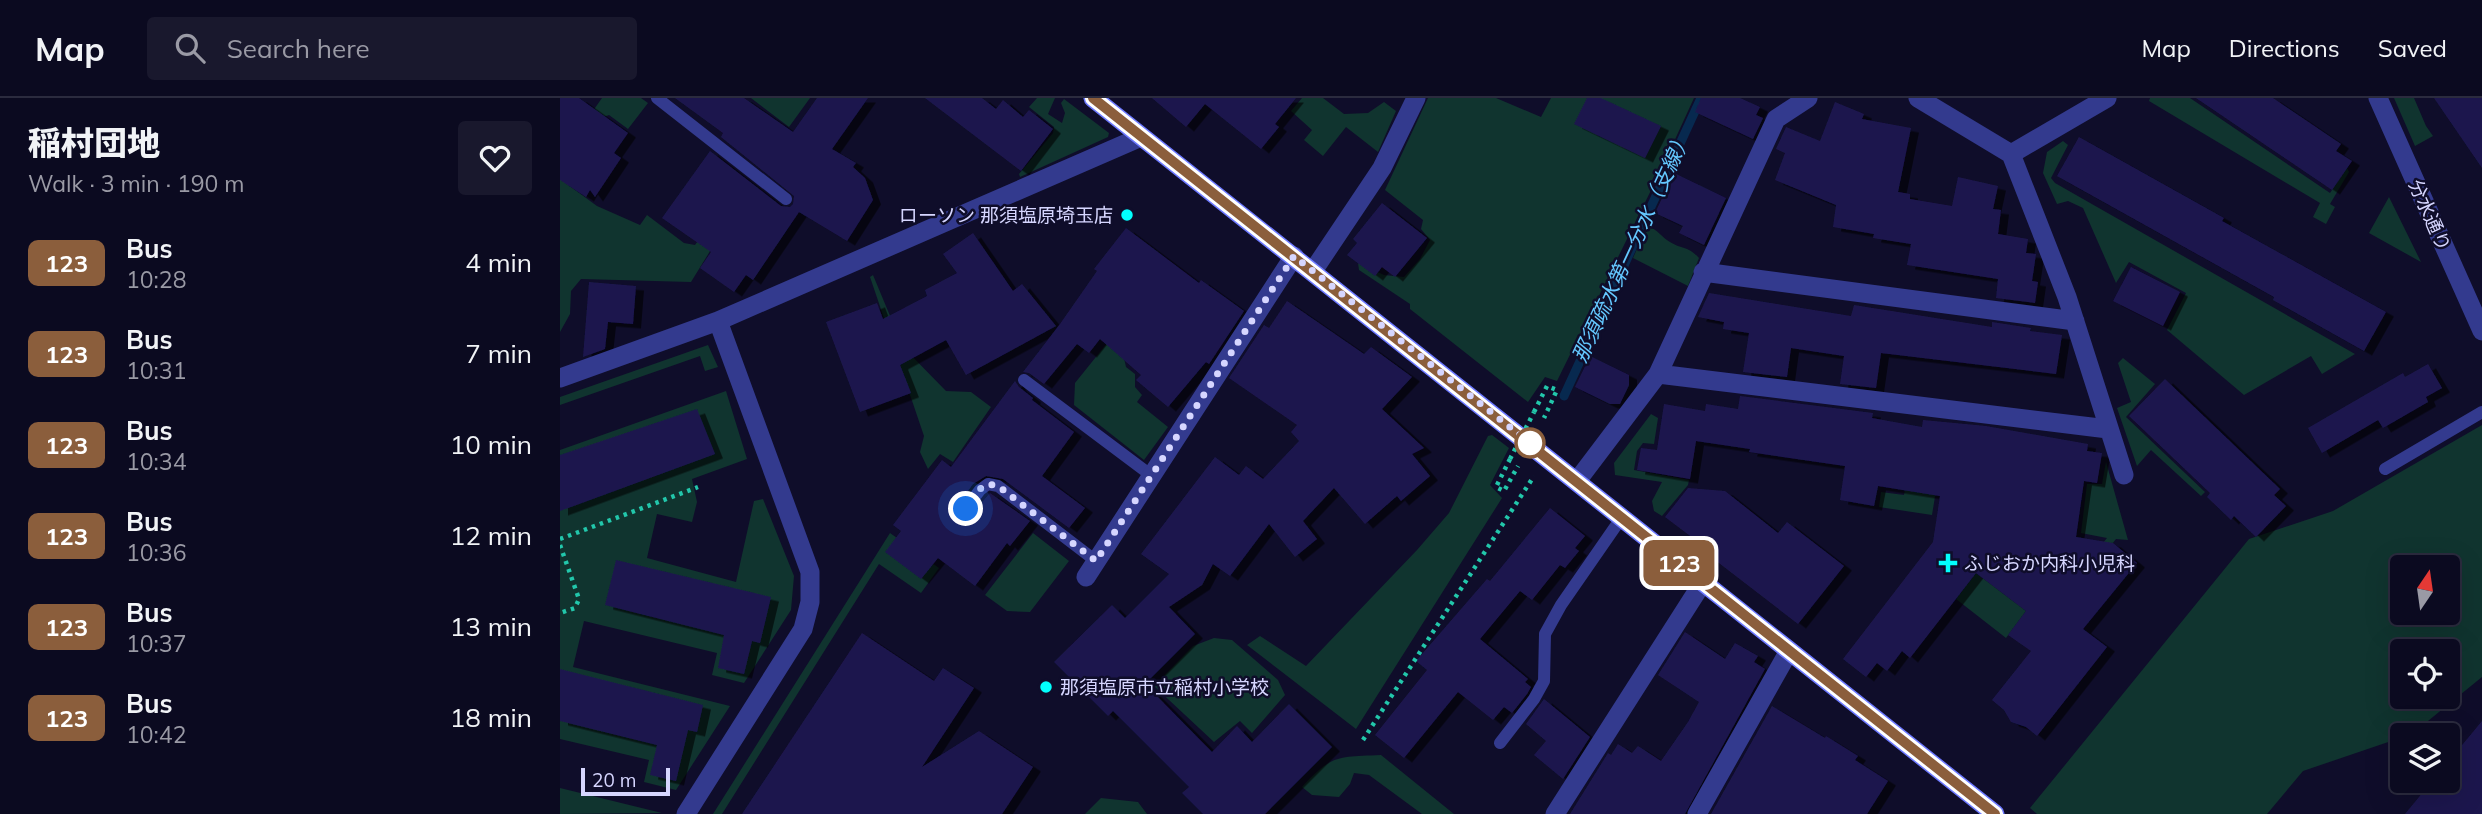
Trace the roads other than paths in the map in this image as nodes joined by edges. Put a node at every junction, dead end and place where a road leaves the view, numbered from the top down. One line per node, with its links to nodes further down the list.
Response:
1 (657, 98): 10 (lane)
2 (1093, 98): 8 (main road)
3 (1416, 98): 12 (street)
4 (1808, 98): 13 (street)
5 (1918, 98): 9 (street)
6 (2107, 98): 9 (street)
7 (2378, 98): 16 (street, 分水通り)
8 (1142, 137): 11 (main road); 14 (street)
9 (2011, 154): 15 (street)
10 (786, 199)
11 (1294, 256): 12 (main road); 23 (street)
12 (1313, 271): 25 (main road)
13 (1703, 272): 15 (street); 17 (street)
14 (718, 321): 18 (street); 32 (street)
15 (2075, 321): 21 (street)
16 (2482, 331)
17 (1658, 374): 21 (street); 25 (street)
18 (560, 378)
19 (1024, 380): 23 (lane)
20 (2482, 412): 22 (lane)
21 (2108, 429): 24 (street)
22 (2385, 469)
23 (1152, 475): 28 (street)
24 (2124, 475)
25 (1577, 481): 27 (main road)
26 (966, 509): 28 (lane)
27 (1622, 517): 29 (main road); 31 (lane)
28 (1091, 569)
29 (1703, 582): 30 (main road); 33 (street)
30 (1789, 651): 34 (street); 35 (main road)
31 (1500, 743)
32 (686, 814)
33 (1555, 814)
34 (1696, 814)
35 (1995, 814)

